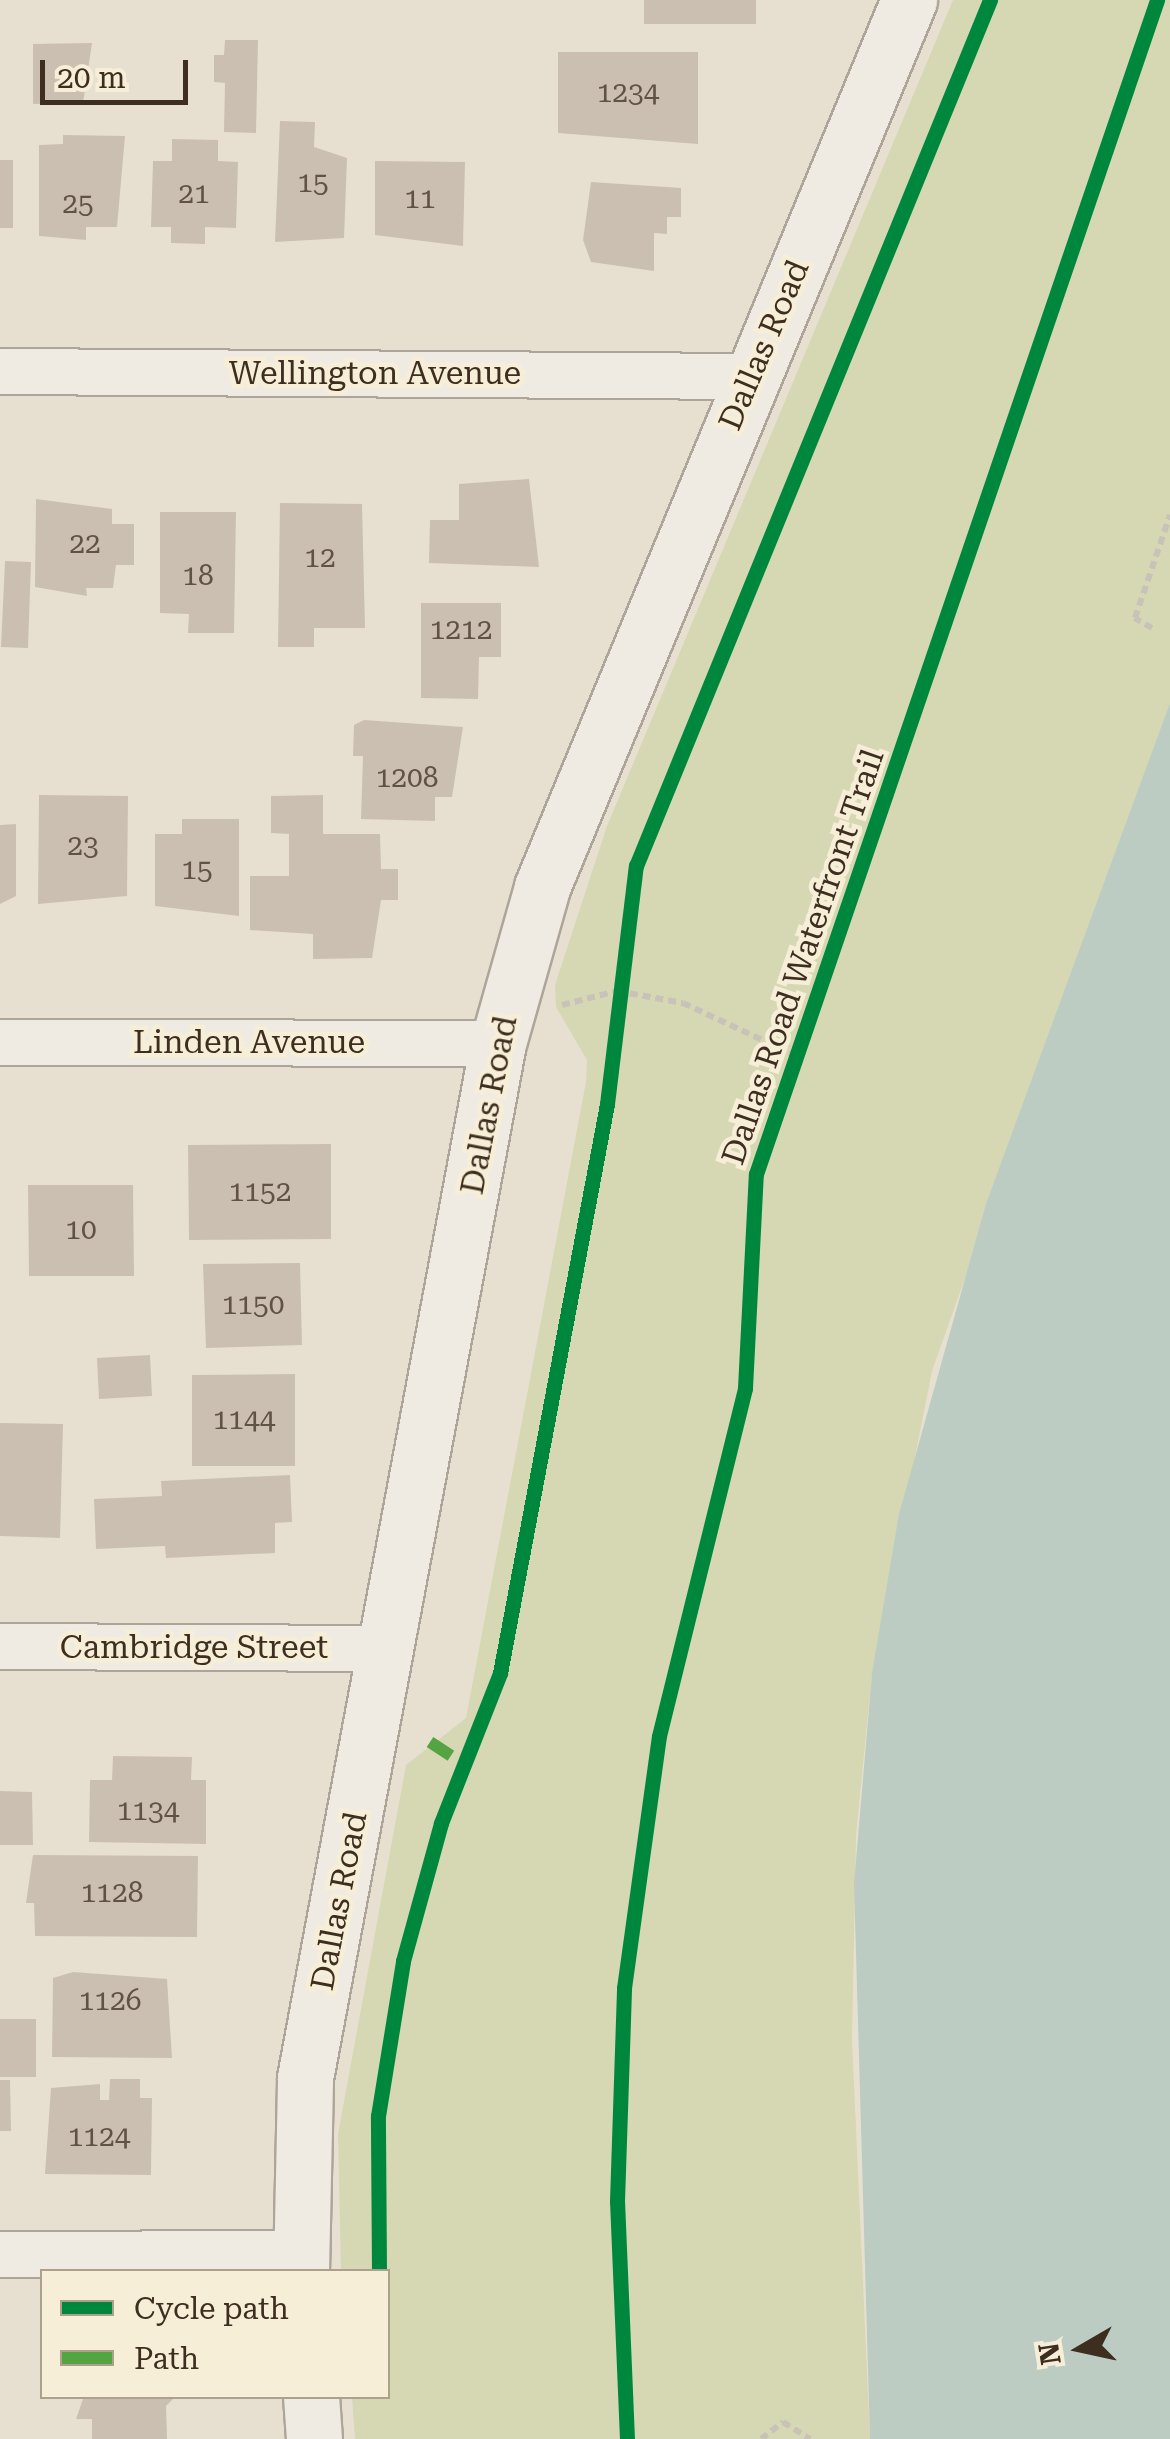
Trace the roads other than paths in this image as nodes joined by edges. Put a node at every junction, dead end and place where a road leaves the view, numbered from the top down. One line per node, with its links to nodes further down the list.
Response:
1 (909, 0): 3 (main road, Dallas Road)
2 (0, 371): 3 (street, Wellington Avenue)
3 (750, 376): 5 (main road, Dallas Road)
4 (0, 1042): 5 (street, Linden Avenue)
5 (498, 1043): 7 (main road, Dallas Road)
6 (0, 1646): 7 (street, Cambridge Street)
7 (388, 1648): 9 (main road, Dallas Road)
8 (0, 2254): 9 (street)
9 (300, 2262)
10 (310, 2399): 11 (main road)
11 (314, 2439)

